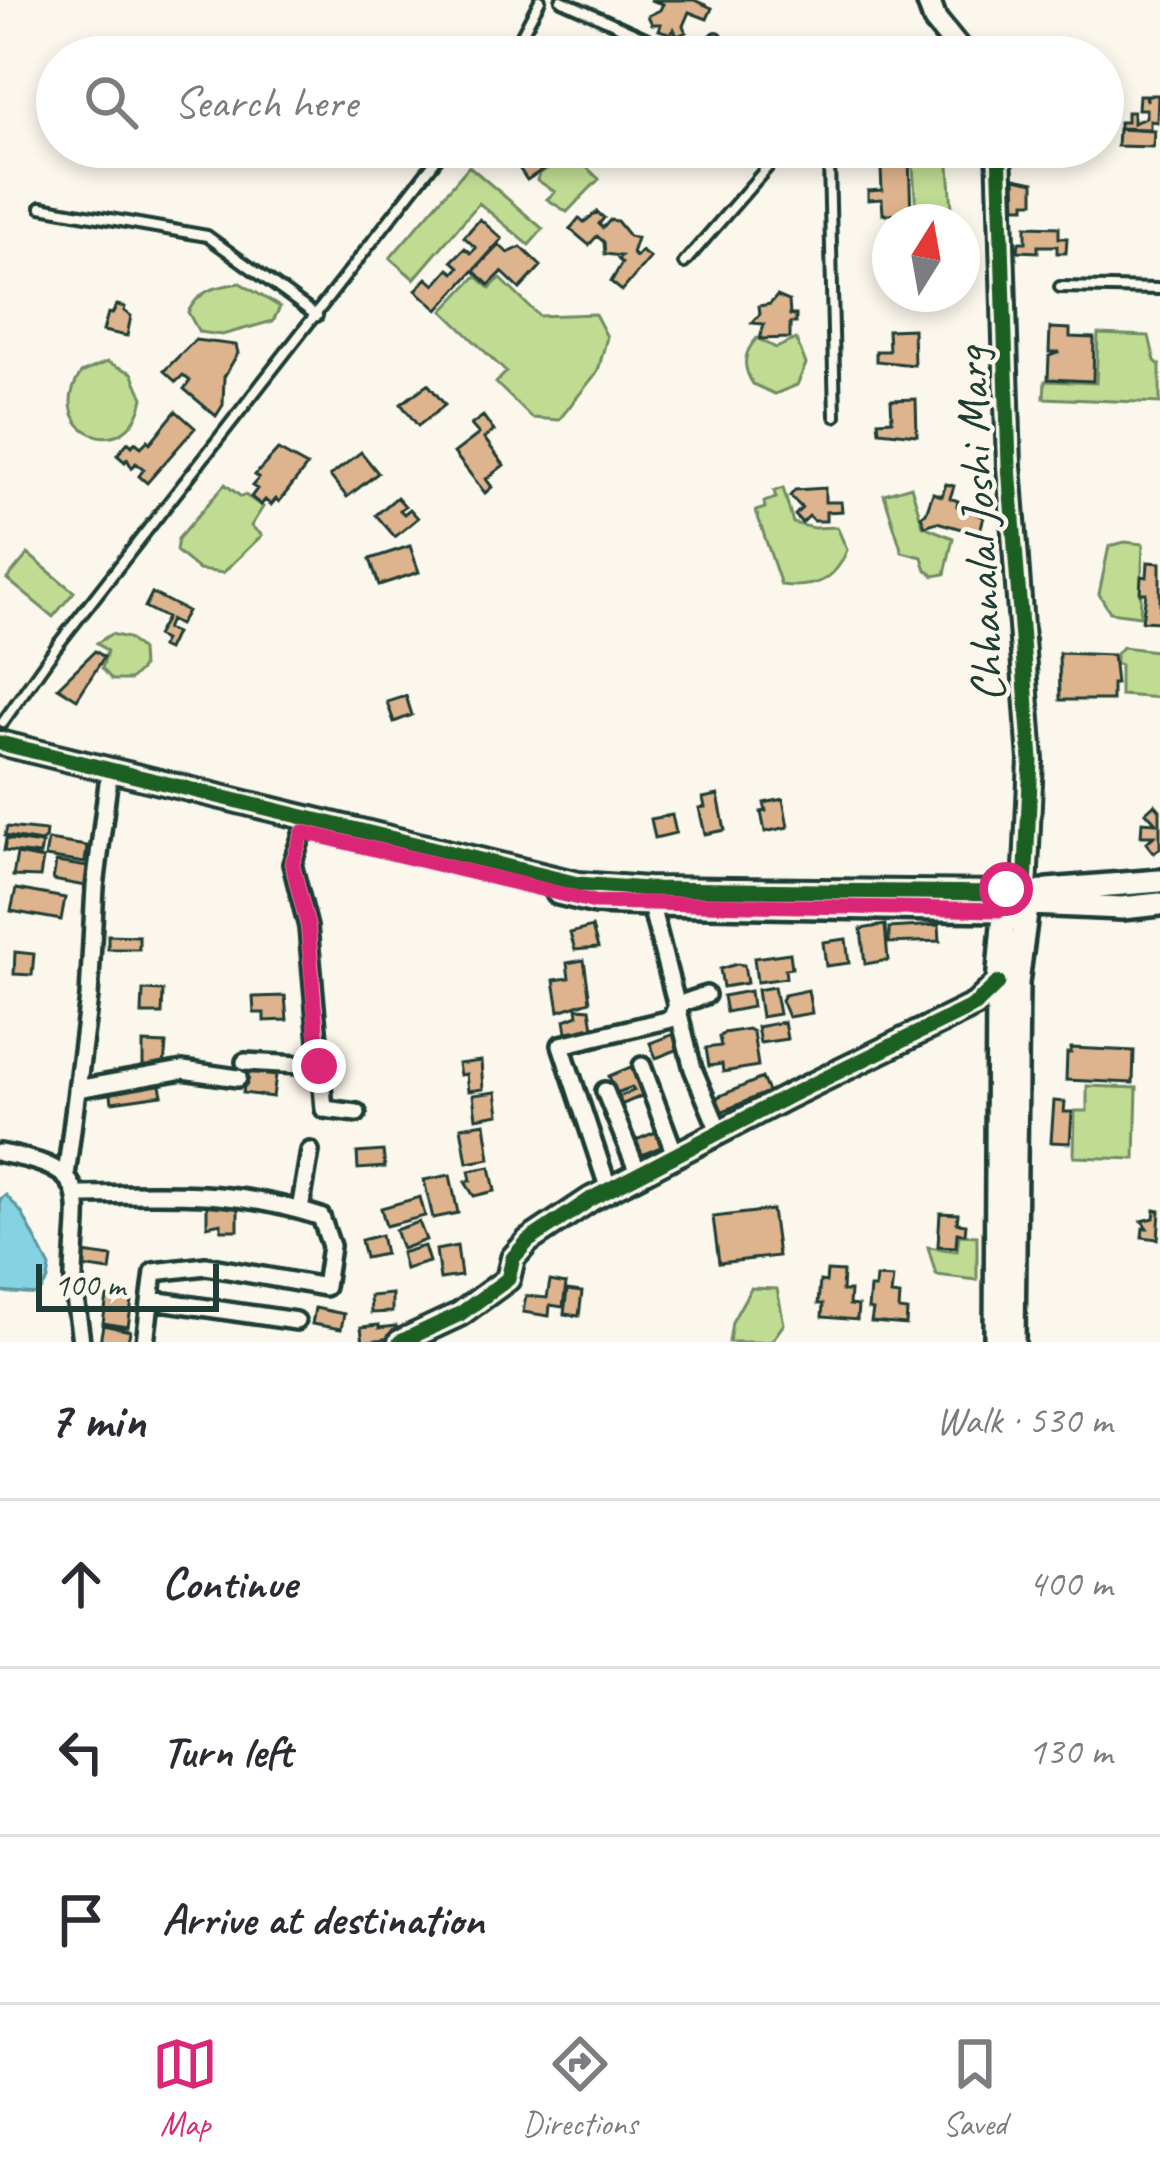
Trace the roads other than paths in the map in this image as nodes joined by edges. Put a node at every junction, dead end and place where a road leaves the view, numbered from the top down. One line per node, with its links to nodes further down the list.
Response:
1 (540, 0): 5 (lane)
2 (561, 0): 6 (lane)
3 (911, 0): 4 (street)
4 (931, 10): 7 (street)
5 (521, 36)
6 (641, 36)
7 (949, 36)
8 (430, 168): 16 (lane)
9 (767, 168): 13 (lane)
10 (829, 168): 17 (lane)
11 (1000, 168): 24 (street, Chhanalal Joshi Marg)
12 (41, 207): 16 (lane)
13 (684, 263)
14 (1060, 287): 15 (lane)
15 (1160, 289)
16 (317, 316): 18 (lane)
17 (835, 416)
18 (2, 733): 23 (street)
19 (0, 757): 20 (street)
20 (108, 783): 21 (street); 31 (street)
21 (303, 832): 23 (street); 29 (street)
22 (1160, 881): 24 (street)
23 (649, 896): 24 (street); 28 (street)
24 (1015, 901): 25 (street); 26 (street); 49 (street)
25 (1160, 904)
26 (998, 982): 34 (street); 48 (street)
27 (706, 995): 28 (street)
28 (676, 1005): 34 (street); 40 (street)
29 (319, 1066): 31 (street); 33 (street)
30 (642, 1066): 37 (street)
31 (77, 1089): 39 (street)
32 (605, 1090): 38 (street)
33 (357, 1113)
34 (720, 1133): 37 (street)
35 (310, 1151): 42 (street)
36 (0, 1153): 39 (street)
37 (676, 1157): 38 (street)
38 (639, 1175): 40 (street)
39 (66, 1176): 41 (street)
40 (609, 1190): 47 (street)
41 (78, 1196): 42 (street); 45 (street)
42 (300, 1210): 43 (street)
43 (153, 1300): 44 (street); 46 (street)
44 (296, 1321)
45 (81, 1342)
46 (145, 1342)
47 (400, 1342)
48 (996, 1342)
49 (1013, 1342)

